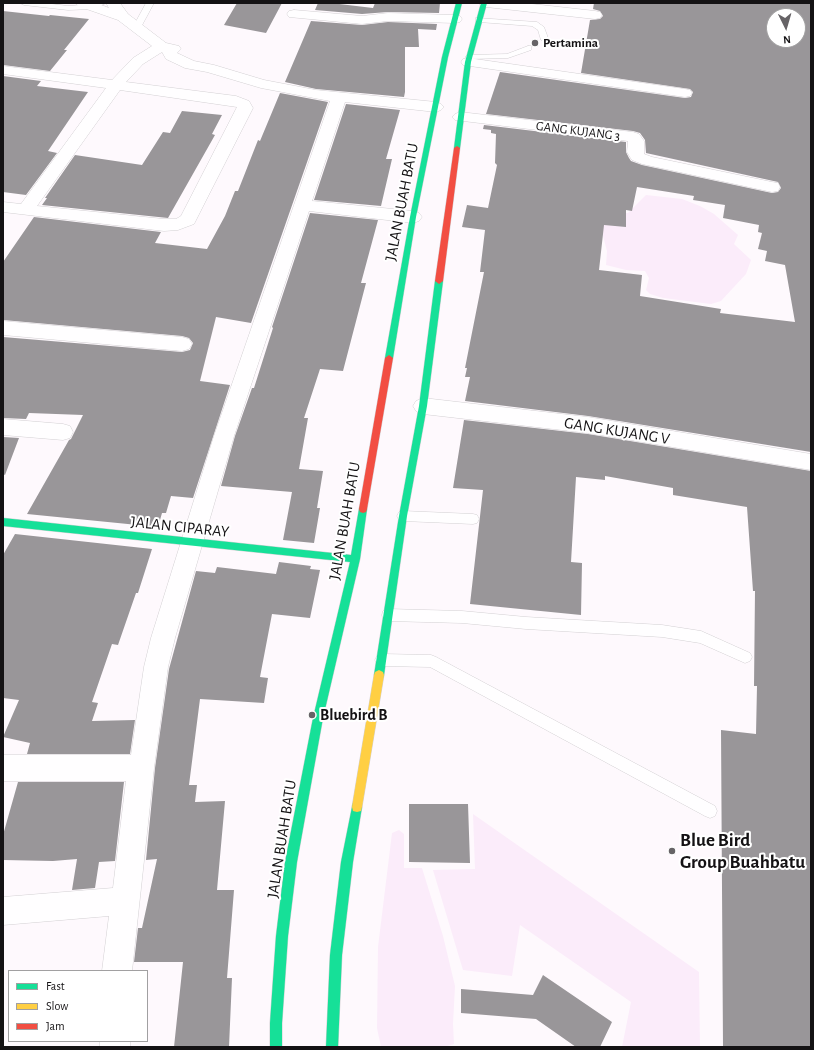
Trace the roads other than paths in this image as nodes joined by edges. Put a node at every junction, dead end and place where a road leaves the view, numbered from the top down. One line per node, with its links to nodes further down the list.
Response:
1 (24, 3): 6 (lane)
2 (113, 3): 9 (street)
3 (150, 3): 11 (lane)
4 (459, 3): 10 (main road, JALAN BUAH BATU)
5 (485, 3): 8 (street); 10 (main road, JALAN BUAH BATU)
6 (93, 4): 9 (street)
7 (294, 14): 10 (street)
8 (595, 15)
9 (123, 17): 11 (street)
10 (467, 20): 12 (lane); 15 (main road, JALAN BUAH BATU); 20 (main road, JALAN BUAH BATU)
11 (136, 27): 14 (street)
12 (544, 38)
13 (528, 48): 15 (lane)
14 (170, 50): 17 (street); 19 (street)
15 (468, 60): 18 (street); 21 (main road, JALAN BUAH BATU)
16 (3, 70): 17 (street)
17 (115, 85): 25 (street); 25 (street)
18 (685, 93)
19 (339, 98): 20 (street); 23 (street)
20 (436, 107): 26 (main road, JALAN BUAH BATU)
21 (460, 117): 22 (street, GANG KUJANG 3); 29 (main road, JALAN BUAH BATU)
22 (772, 187)
23 (302, 206): 26 (street); 36 (street)
24 (3, 207): 25 (street)
25 (25, 210)
26 (413, 217): 37 (main road, JALAN BUAH BATU)
27 (3, 328): 28 (street)
28 (182, 344)
29 (423, 406): 32 (street, GANG KUJANG V); 33 (main road, JALAN BUAH BATU)
30 (3, 427): 31 (street)
31 (63, 432)
32 (811, 462)
33 (403, 516): 34 (lane); 38 (main road, JALAN BUAH BATU)
34 (473, 519)
35 (3, 522): 36 (main road, JALAN CIPARAY)
36 (191, 543): 37 (main road, JALAN CIPARAY); 42 (street)
37 (354, 560): 47 (main road, JALAN BUAH BATU)
38 (388, 615): 39 (lane); 40 (main road, JALAN BUAH BATU)
39 (745, 657)
40 (382, 660): 43 (lane); 48 (main road, JALAN BUAH BATU)
41 (3, 768): 42 (street)
42 (140, 768): 44 (street)
43 (710, 811)
44 (125, 901): 45 (street); 46 (street)
45 (3, 911)
46 (117, 970)
47 (276, 1047)
48 (332, 1047)

